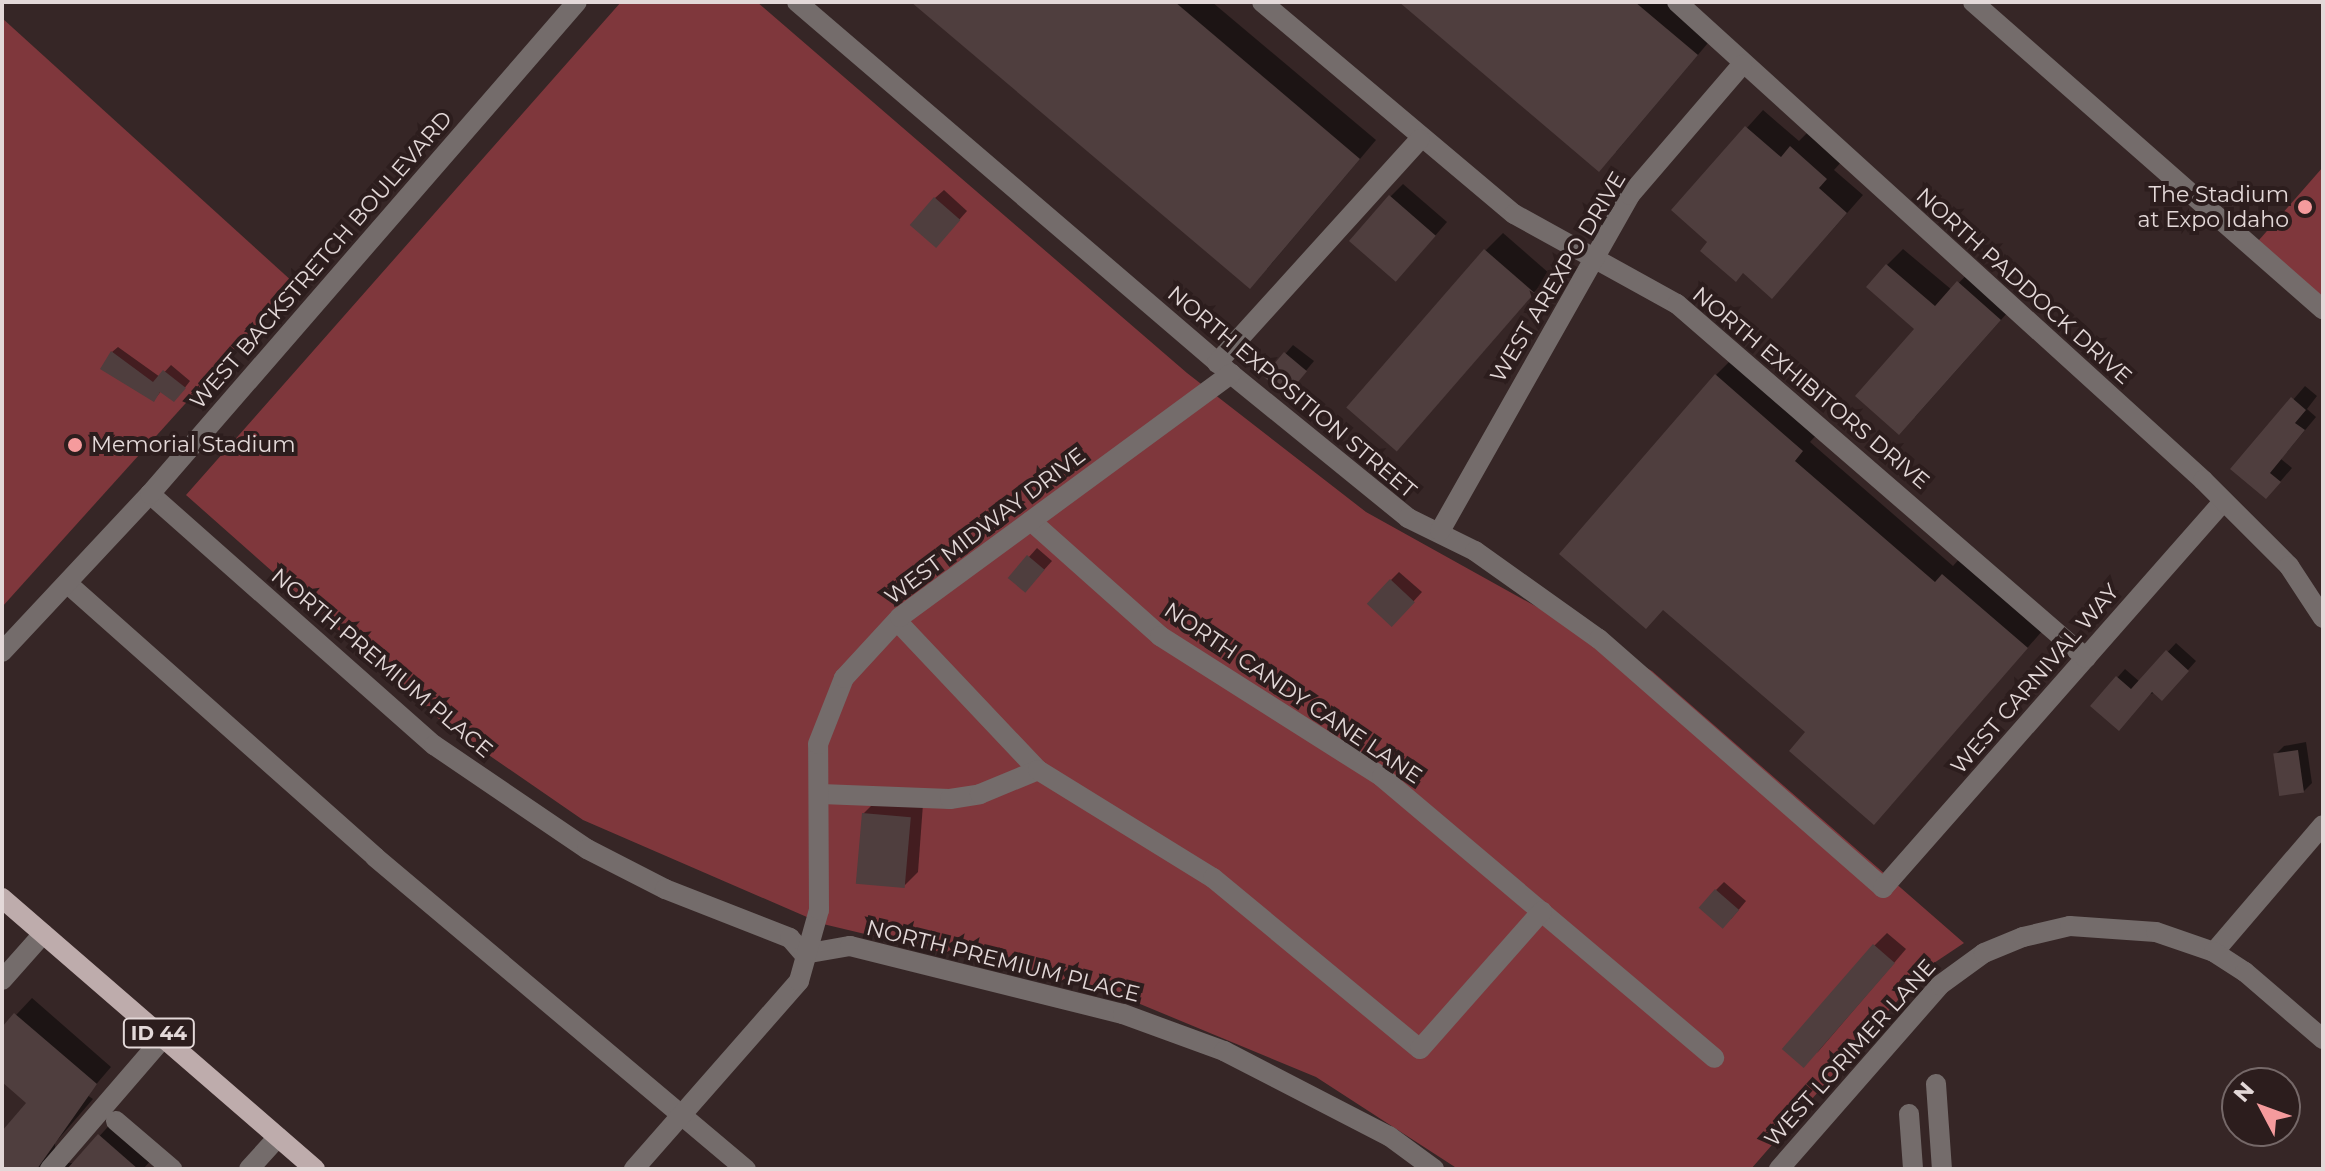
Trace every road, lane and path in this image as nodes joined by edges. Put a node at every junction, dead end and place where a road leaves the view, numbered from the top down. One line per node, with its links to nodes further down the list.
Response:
1 (577, 2): 11 (street, WEST BACKSTRETCH BOULEVARD)
2 (797, 2): 10 (street, NORTH EXPOSITION STREET)
3 (1262, 2): 7 (street, NORTH EXHIBITORS DRIVE)
4 (1677, 2): 6 (street, NORTH PADDOCK DRIVE)
5 (1973, 2): 9 (street)
6 (1742, 65): 8 (street, WEST AREXPO DRIVE); 12 (street, NORTH PADDOCK DRIVE)
7 (1420, 139): 8 (street, NORTH EXHIBITORS DRIVE); 10 (street, WEST MIDWAY DRIVE)
8 (1591, 260): 14 (street, WEST AREXPO DRIVE); 19 (street, NORTH EXHIBITORS DRIVE)
9 (2323, 309)
10 (1224, 368): 13 (street, WEST MIDWAY DRIVE); 14 (street, NORTH EXPOSITION STREET)
11 (150, 494): 15 (street, WEST BACKSTRETCH BOULEVARD); 28 (street, NORTH PREMIUM PLACE)
12 (2222, 503): 16 (street, NORTH PADDOCK DRIVE); 19 (street, WEST CARNIVAL WAY)
13 (1031, 521): 17 (street, WEST MIDWAY DRIVE); 25 (street, NORTH CANDY CANE LANE)
14 (1440, 531): 23 (street, NORTH EXPOSITION STREET)
15 (68, 584): 18 (street, WEST BACKSTRETCH BOULEVARD); 34 (street)
16 (2323, 618)
17 (897, 621): 20 (street); 21 (street, WEST MIDWAY DRIVE)
18 (2, 652)
19 (2086, 658): 23 (street, WEST CARNIVAL WAY)
20 (1038, 770): 21 (street); 25 (street)
21 (821, 794): 28 (street, WEST MIDWAY DRIVE)
22 (2323, 825): 27 (street)
23 (1883, 888)
24 (2, 898): 26 (main road, ID 44)
25 (1542, 911): 32 (street, NORTH CANDY CANE LANE)
26 (43, 934): 29 (street); 30 (main road, ID 44)
27 (2214, 952): 31 (street); 45 (street, WEST LORIMER LANE)
28 (804, 954): 34 (street, WEST MIDWAY DRIVE); 44 (street, NORTH PREMIUM PLACE)
29 (2, 980)
30 (163, 1038): 37 (main road, ID 44); 38 (street)
31 (2323, 1039)
32 (1714, 1058)
33 (1936, 1084): 47 (street)
34 (683, 1114): 42 (street, WEST MIDWAY DRIVE); 43 (street)
35 (1909, 1114): 46 (street)
36 (116, 1121): 39 (street)
37 (278, 1137): 40 (street); 41 (main road, ID 44)
38 (50, 1169)
39 (172, 1169)
40 (249, 1169)
41 (315, 1169)
42 (634, 1169)
43 (746, 1169)
44 (1434, 1169)
45 (1779, 1169)
46 (1913, 1169)
47 (1942, 1169)

